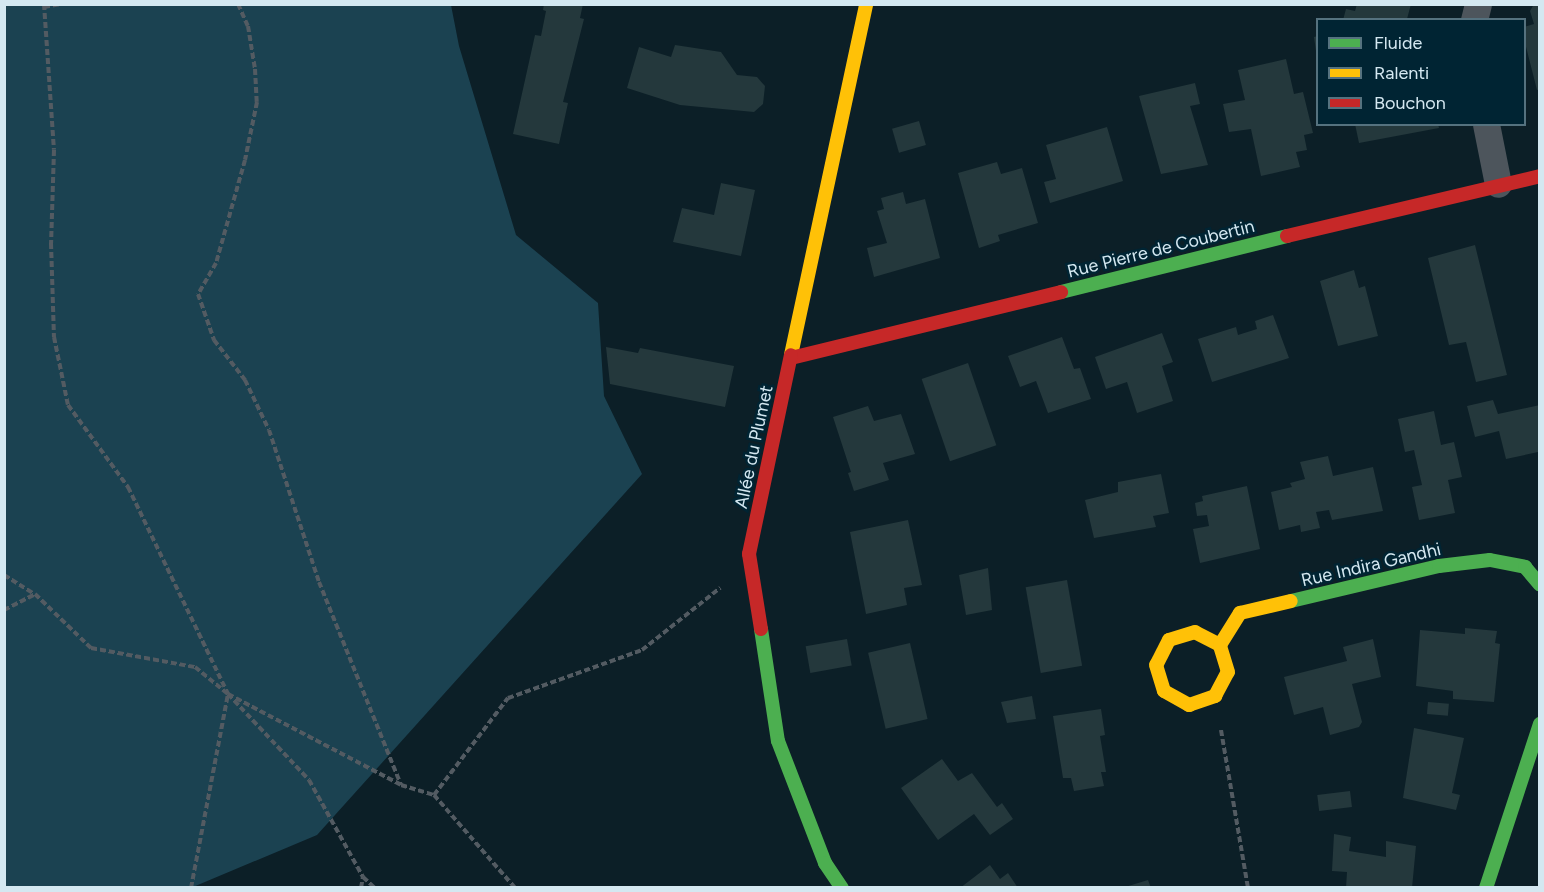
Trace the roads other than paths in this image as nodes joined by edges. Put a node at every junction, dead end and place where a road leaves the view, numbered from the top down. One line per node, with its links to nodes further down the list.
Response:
1 (866, 4): 5 (street, Allée du Plumet)
2 (1486, 126): 4 (street)
3 (1539, 176): 4 (street, Rue Pierre de Coubertin)
4 (1498, 184): 5 (street, Rue Pierre de Coubertin)
5 (791, 358): 9 (street, Allée du Plumet)
6 (1539, 585): 7 (street, Rue Indira Gandhi)
7 (1220, 645): 7 (street)
8 (1539, 724): 10 (street)
9 (842, 888)
10 (1486, 888)

